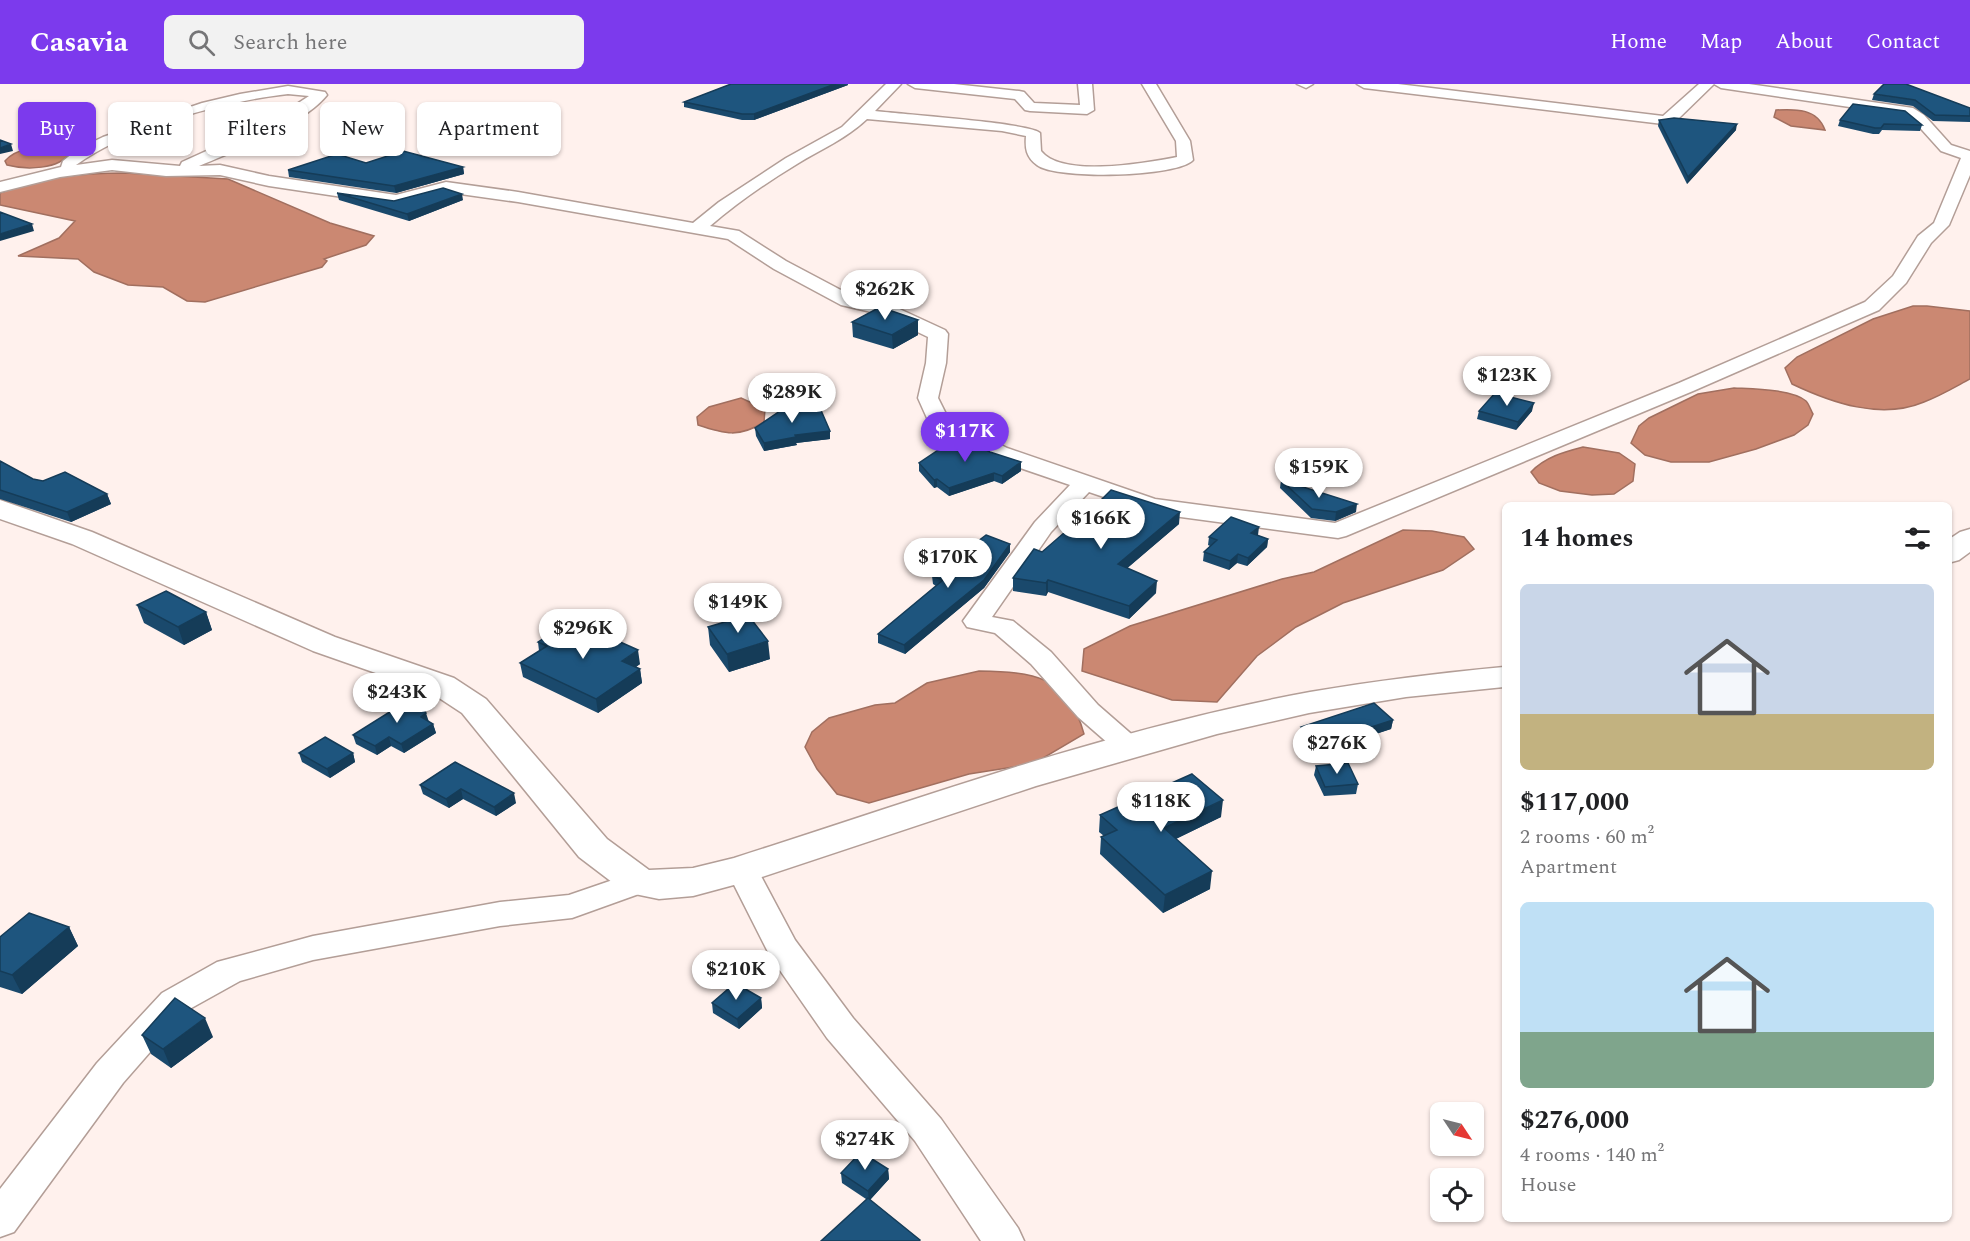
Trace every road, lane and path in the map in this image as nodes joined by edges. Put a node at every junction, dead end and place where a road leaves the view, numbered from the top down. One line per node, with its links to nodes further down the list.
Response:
1 (894, 84): 8 (street)
2 (915, 84): 3 (street)
3 (1085, 84)
4 (1149, 84): 8 (street)
5 (1364, 84): 6 (street)
6 (1707, 84)
7 (1721, 84): 9 (street)
8 (864, 114): 13 (street)
9 (1969, 156): 14 (street)
10 (70, 171): 11 (street); 11 (street); 12 (street)
11 (174, 171): 13 (street)
12 (0, 187)
13 (697, 228): 14 (street)
14 (1085, 483): 19 (street)
15 (0, 509): 21 (street)
16 (1970, 538): 17 (street)
17 (1952, 551)
18 (1502, 677): 19 (street)
19 (1127, 746): 20 (street)
20 (741, 869): 21 (street); 23 (street)
21 (639, 882): 22 (street)
22 (0, 1221)
23 (1004, 1241)

